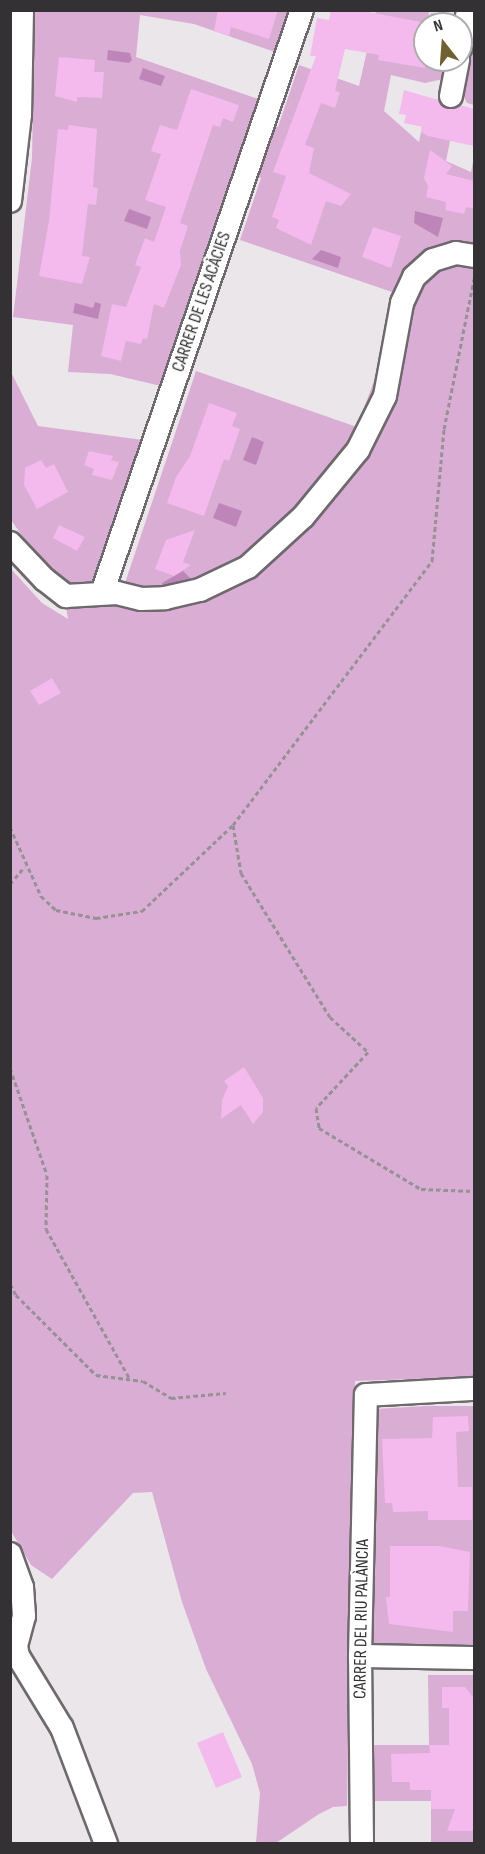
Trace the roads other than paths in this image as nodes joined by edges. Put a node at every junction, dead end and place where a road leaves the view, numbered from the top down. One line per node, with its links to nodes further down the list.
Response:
1 (22, 10): 5 (street)
2 (302, 10): 8 (street, CARRER DE LES ACÀCIES)
3 (456, 72): 4 (street)
4 (451, 96)
5 (10, 201)
6 (474, 256): 8 (street)
7 (10, 543): 8 (street)
8 (102, 593)
9 (474, 1389): 11 (street, CARRER DEL RIU PALÀNCIA)
10 (10, 1554): 13 (street)
11 (360, 1656): 12 (street); 14 (street, CARRER DEL RIU PALÀNCIA)
12 (474, 1658)
13 (106, 1844)
14 (362, 1844)

